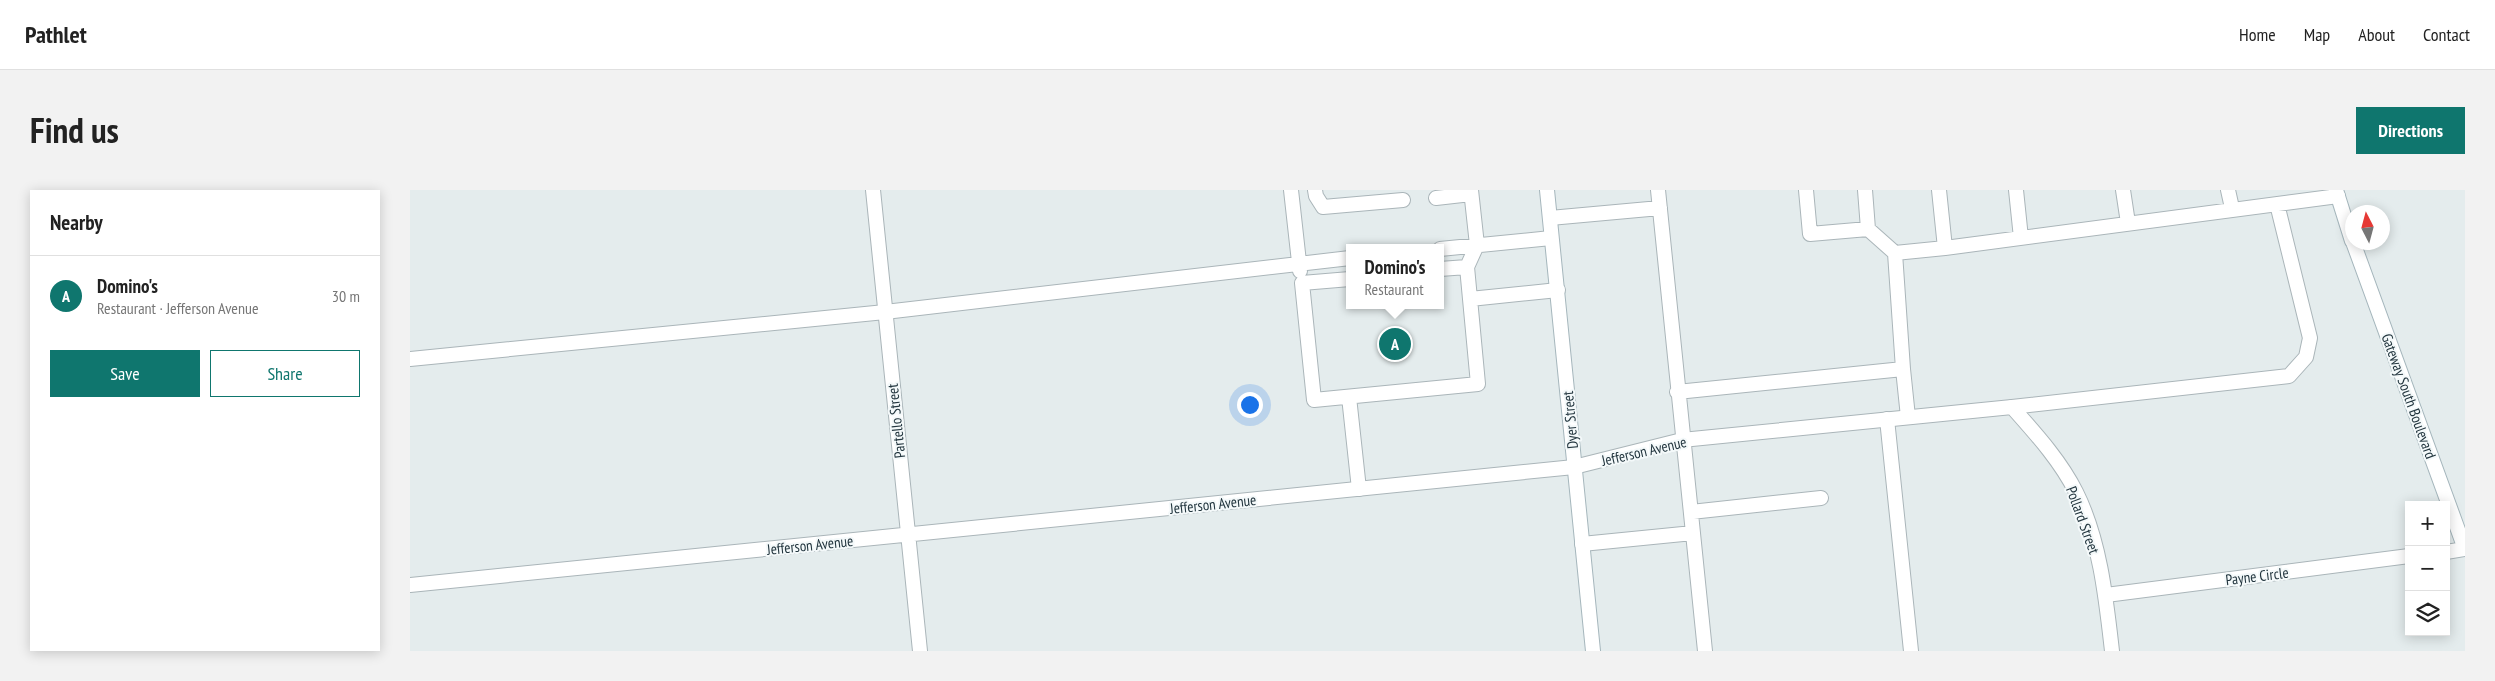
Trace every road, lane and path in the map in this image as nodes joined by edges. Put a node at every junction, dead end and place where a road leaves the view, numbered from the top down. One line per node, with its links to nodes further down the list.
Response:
1 (873, 190): 38 (street, Partello Street)
2 (1291, 190): 31 (street)
3 (1316, 190): 15 (street)
4 (1547, 190): 19 (street, Dyer Street)
5 (1658, 190): 17 (street)
6 (1806, 190): 22 (street)
7 (1865, 190): 22 (street)
8 (1939, 190): 26 (street)
9 (2016, 190): 24 (street)
10 (2123, 190): 21 (street)
11 (2228, 190): 18 (street)
12 (1471, 192): 14 (street); 25 (street)
13 (2337, 193): 16 (street); 20 (street, Gateway South Boulevard)
14 (1436, 198)
15 (1403, 200)
16 (2277, 204): 18 (street); 43 (street, Jefferson Avenue)
17 (1660, 208): 19 (street); 41 (street)
18 (2232, 208): 21 (street)
19 (1550, 218): 23 (street, Dyer Street)
20 (2345, 218)
21 (2128, 223): 24 (street)
22 (1868, 229): 29 (street)
23 (1551, 238): 25 (street); 36 (street, Dyer Street)
24 (2022, 238): 26 (street)
25 (1477, 245): 27 (street); 32 (street)
26 (1945, 248): 29 (street)
27 (1444, 249)
28 (2356, 250): 54 (street, Gateway South Boulevard)
29 (1895, 253): 40 (street)
30 (1346, 258): 31 (street)
31 (1298, 263): 35 (street); 38 (street)
32 (1467, 267): 33 (street); 37 (street)
33 (1444, 269)
34 (1346, 279): 35 (street)
35 (1302, 284): 42 (street)
36 (1558, 290): 37 (street); 47 (street, Dyer Street)
37 (1470, 299): 42 (street)
38 (885, 312): 39 (street); 52 (street, Partello Street)
39 (410, 360)
40 (1903, 369): 41 (street); 44 (street)
41 (1677, 392): 46 (street)
42 (1349, 397): 48 (street)
43 (2012, 407): 44 (street, Jefferson Avenue); 58 (street, Pollard Street)
44 (1908, 417): 45 (street, Jefferson Avenue)
45 (1887, 419): 46 (street, Jefferson Avenue); 62 (street)
46 (1682, 440): 47 (street, Jefferson Avenue); 50 (street)
47 (1574, 467): 48 (street, Jefferson Avenue); 53 (street, Dyer Street)
48 (1360, 490): 52 (street, Jefferson Avenue)
49 (1821, 498): 50 (street)
50 (1691, 512): 51 (street)
51 (1693, 533): 53 (street); 61 (street)
52 (908, 535): 57 (street, Jefferson Avenue); 59 (street, Partello Street)
53 (1582, 544): 60 (street, Dyer Street)
54 (2465, 549): 55 (street)
55 (2450, 551)
56 (2405, 557): 58 (street, Payne Circle)
57 (410, 585)
58 (2106, 595): 63 (street, Pollard Street)
59 (920, 651)
60 (1593, 651)
61 (1705, 651)
62 (1911, 651)
63 (2112, 651)

